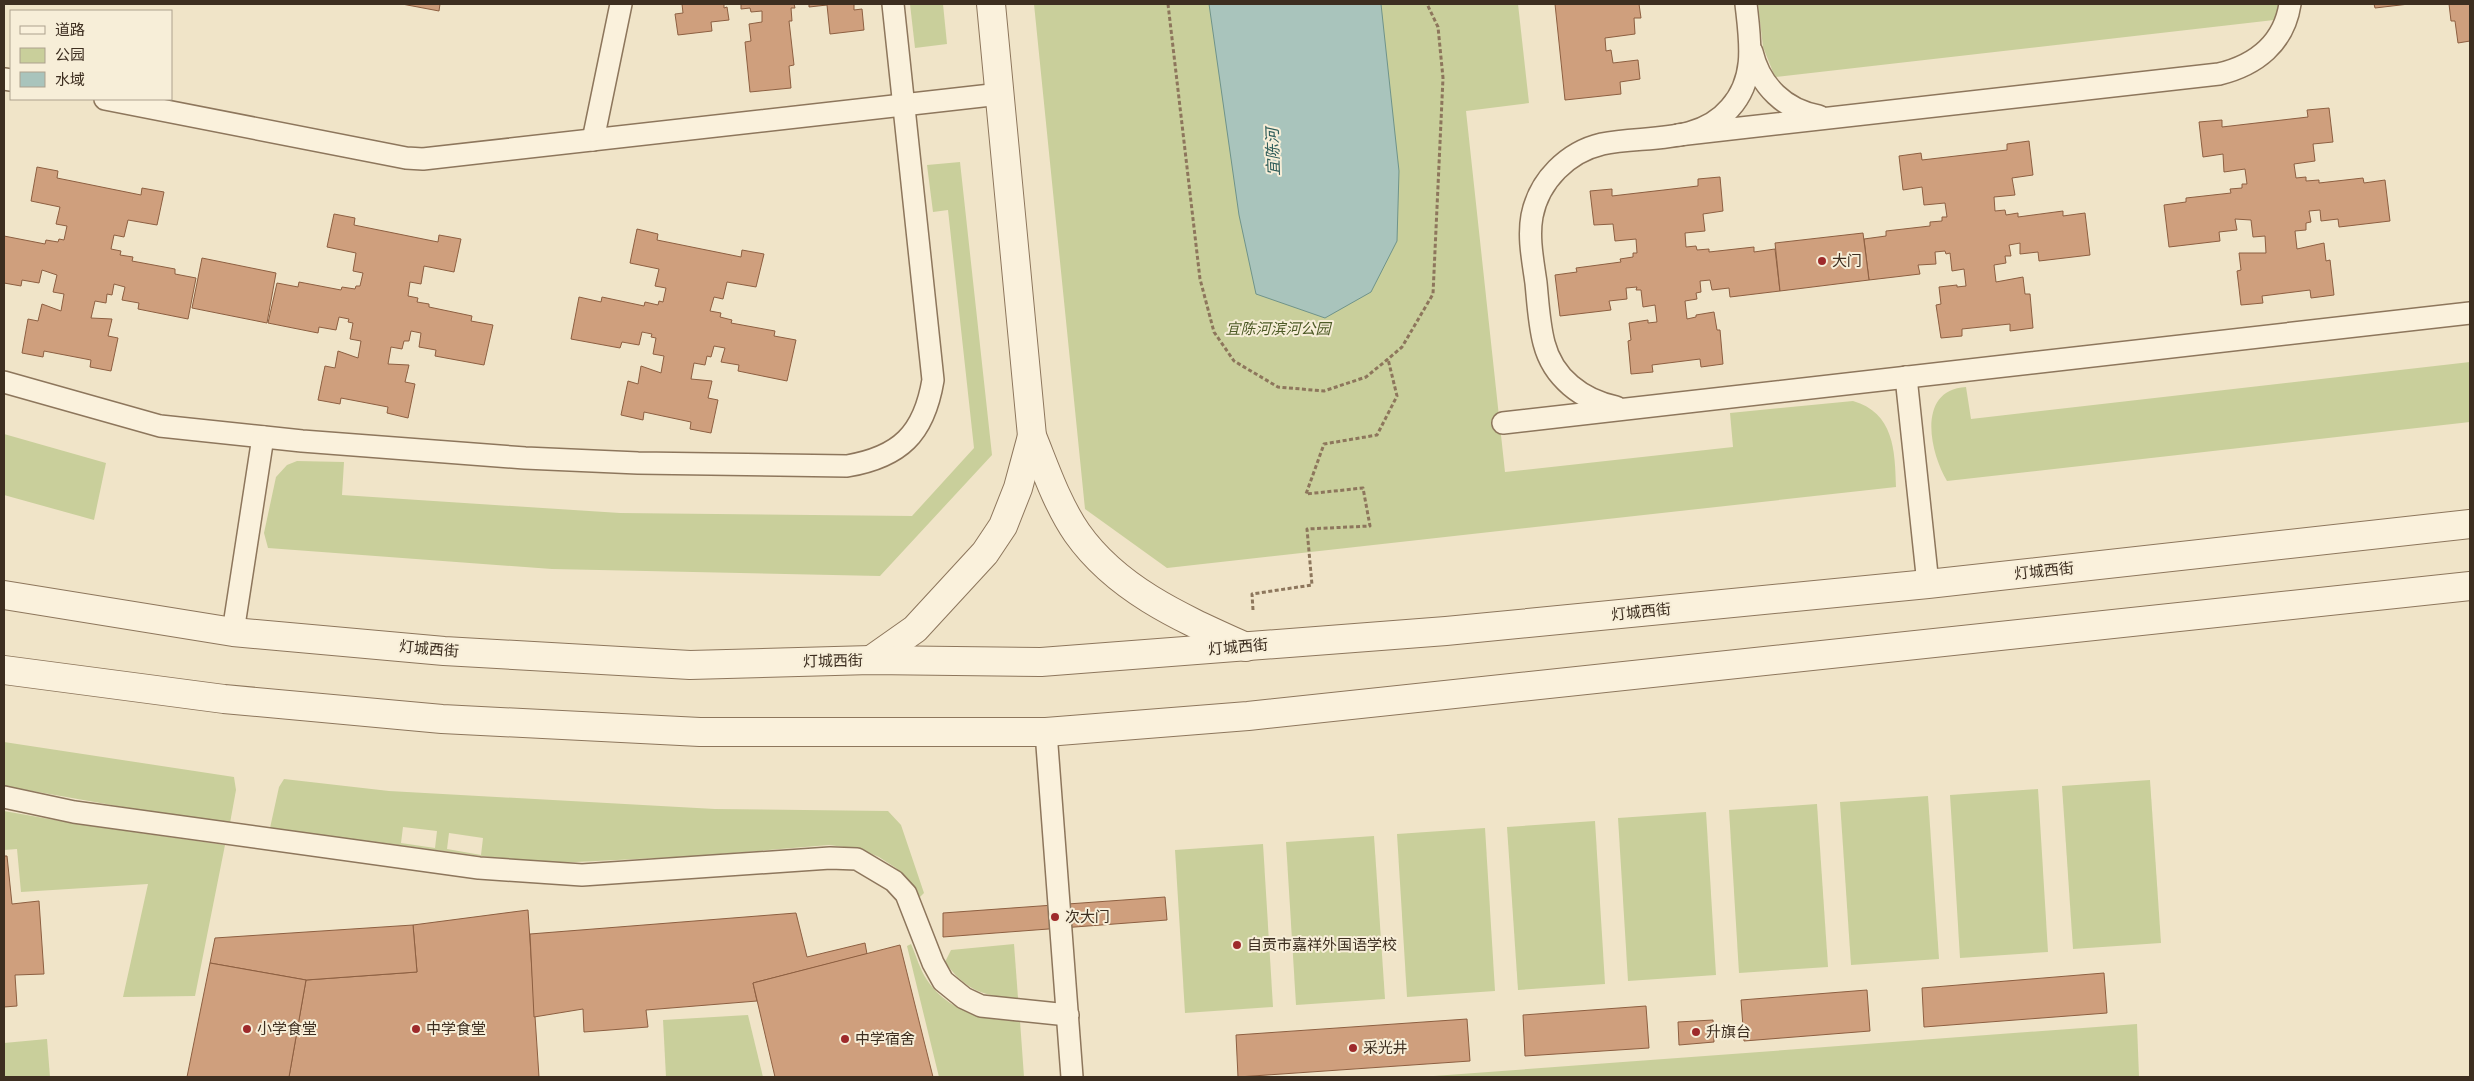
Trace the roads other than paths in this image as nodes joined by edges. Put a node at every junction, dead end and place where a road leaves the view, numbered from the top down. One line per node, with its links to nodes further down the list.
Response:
1 (621, 4): 12 (lane)
2 (892, 4): 9 (lane)
3 (991, 4): 7 (street)
4 (1746, 4): 6 (lane)
5 (2290, 4): 10 (lane)
6 (1751, 49): 10 (lane); 11 (lane)
7 (1000, 94): 9 (lane); 18 (street)
8 (110, 100): 12 (lane)
9 (903, 105): 12 (lane); 19 (lane)
10 (1833, 118): 11 (lane)
11 (1678, 135): 16 (lane)
12 (593, 140)
13 (2470, 313): 14 (lane)
14 (1906, 377): 16 (lane); 21 (lane)
15 (4, 382): 19 (lane)
16 (1634, 408): 17 (lane)
17 (1503, 423)
18 (1032, 436): 25 (street); 26 (street)
19 (263, 437): 24 (lane)
20 (2470, 524): 21 (street, 灯城西街)
21 (1928, 584): 25 (street, 灯城西街)
22 (2470, 586): 28 (street)
23 (4, 595): 24 (street, 灯城西街)
24 (234, 632): 26 (street, 灯城西街)
25 (1252, 646): 26 (street, 灯城西街)
26 (871, 660)
27 (4, 670): 28 (street)
28 (1046, 732): 30 (lane)
29 (4, 797): 30 (lane)
30 (1068, 1015): 31 (lane)
31 (1072, 1077)

